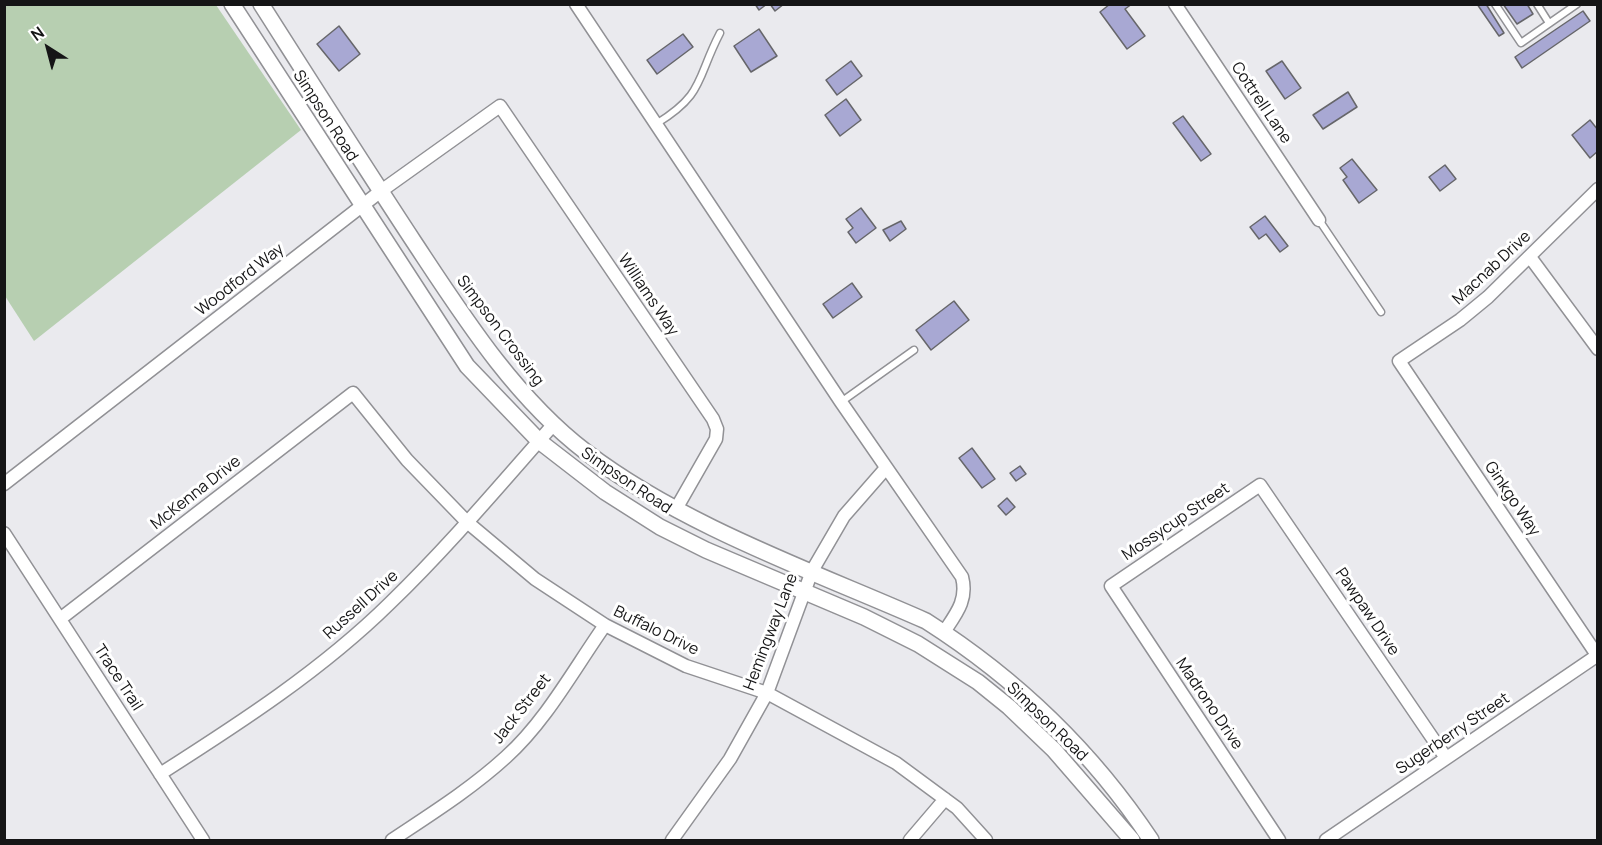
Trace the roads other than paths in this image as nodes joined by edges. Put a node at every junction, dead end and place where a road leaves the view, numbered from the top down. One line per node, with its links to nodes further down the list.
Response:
1 (232, 4): 14 (street, Simpson Road)
2 (261, 4): 13 (street, Simpson Crossing)
3 (576, 4): 11 (street)
4 (1175, 4): 15 (street, Cottrell Lane)
5 (1495, 4): 8 (lane)
6 (1537, 4): 8 (lane)
7 (1577, 4): 8 (lane)
8 (1549, 23)
9 (720, 33): 11 (lane)
10 (500, 106): 13 (street, Woodford Way); 28 (street, Williams Way)
11 (655, 124): 22 (street)
12 (1598, 189): 16 (street, Macnab Drive)
13 (381, 191): 14 (street, Woodford Way); 23 (street, Simpson Crossing)
14 (362, 206): 24 (street, Simpson Road); 26 (street, Woodford Way)
15 (1319, 220): 17 (lane)
16 (1530, 257): 18 (street); 20 (street, Macnab Drive)
17 (1381, 312)
18 (1598, 349)
19 (914, 350): 22 (lane)
20 (1399, 361): 37 (street, Ginkgo Way)
21 (353, 393): 29 (street, Buffalo Drive); 34 (street, McKenna Drive)
22 (841, 402): 25 (street)
23 (553, 424): 24 (street, Russell Drive); 28 (street, Simpson Crossing)
24 (539, 441): 29 (street, Russell Drive); 33 (street, Simpson Road)
25 (886, 468): 31 (street, Hemingway Lane); 36 (street)
26 (4, 484)
27 (1260, 484): 32 (street, Mossycup Street); 39 (street, Pawpaw Drive)
28 (676, 508): 31 (street, Simpson Crossing)
29 (467, 522): 35 (street, Buffalo Drive); 40 (street, Russell Drive)
30 (4, 533): 34 (street, Trace Trail)
31 (812, 571): 33 (street, Hemingway Lane); 36 (street, Simpson Road)
32 (1111, 586): 49 (street, Madrono Drive)
33 (805, 592): 38 (street, Hemingway Lane); 47 (street, Simpson Road)
34 (60, 620): 40 (street, Trace Trail)
35 (605, 625): 38 (street, Buffalo Drive); 43 (street, Jack Street)
36 (944, 632): 48 (street, Simpson Road)
37 (1597, 655): 39 (street, Sugerberry Street)
38 (767, 693): 41 (street, Buffalo Drive); 44 (street, Hemingway Lane)
39 (1446, 758): 50 (street, Sugerberry Street)
40 (160, 774): 42 (street, Trace Trail)
41 (945, 800): 45 (street); 46 (street, Buffalo Drive)
42 (203, 840)
43 (392, 840)
44 (672, 840)
45 (910, 840)
46 (986, 840)
47 (1132, 840)
48 (1151, 840)
49 (1279, 840)
50 (1326, 840)

